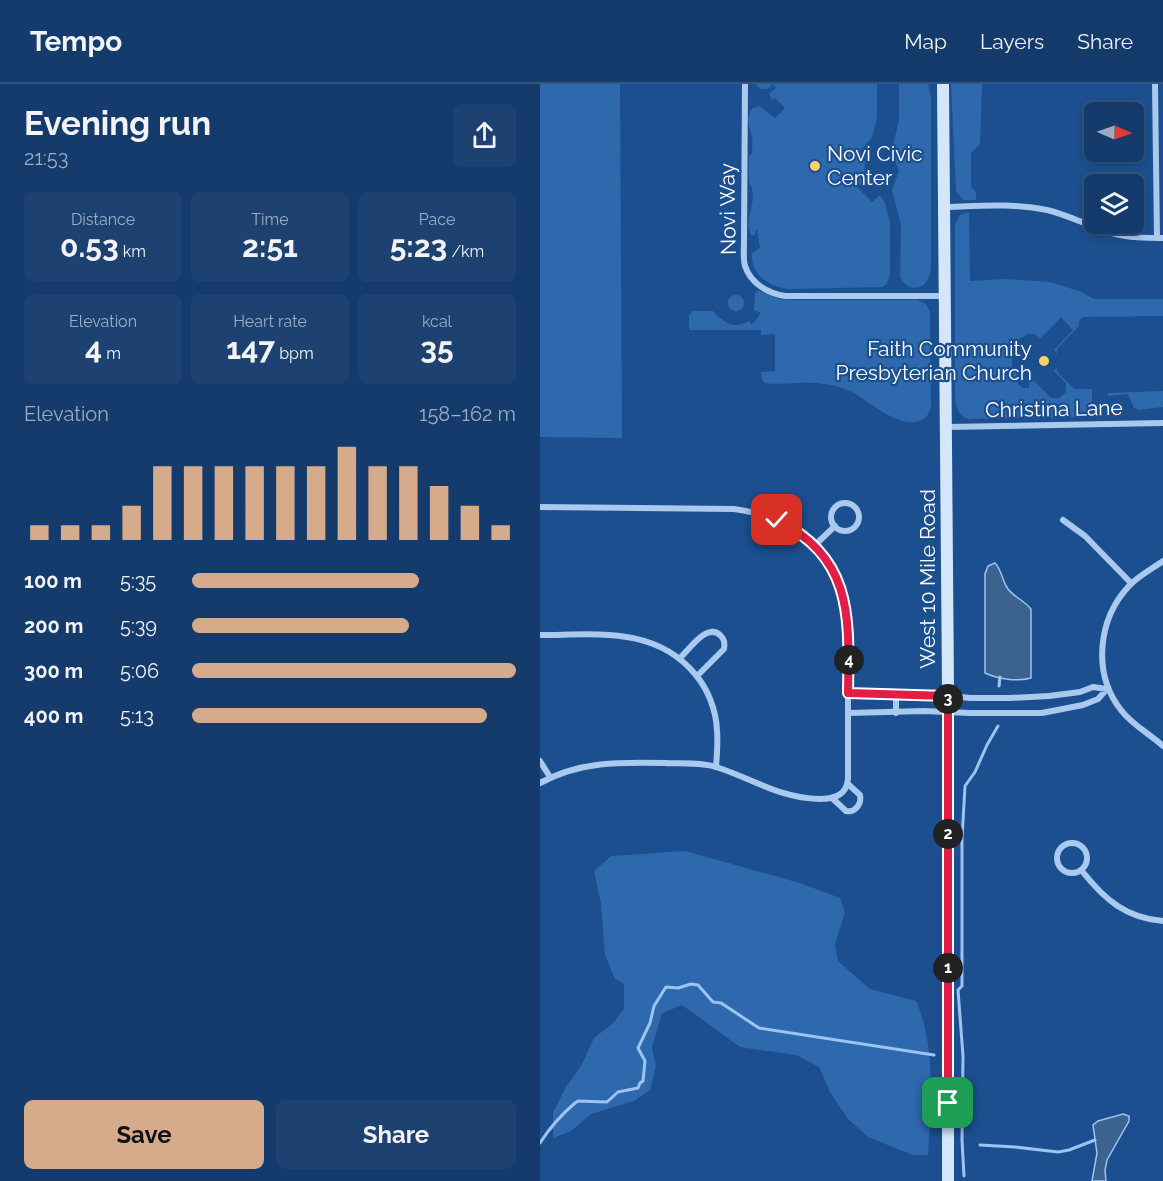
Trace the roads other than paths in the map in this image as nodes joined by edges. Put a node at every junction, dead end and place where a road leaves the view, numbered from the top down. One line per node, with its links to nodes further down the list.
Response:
1 (745, 84): 6 (street, Novi Way)
2 (943, 84): 4 (main road, West 10 Mile Road)
3 (1155, 84): 5 (street)
4 (944, 207): 5 (street); 6 (main road, West 10 Mile Road)
5 (1160, 238)
6 (945, 296): 8 (main road, West 10 Mile Road)
7 (1163, 423): 8 (street, Christina Lane)
8 (946, 427): 21 (main road, West 10 Mile Road)
9 (540, 507): 12 (street)
10 (1063, 520): 14 (street)
11 (835, 526): 11 (street); 12 (street)
12 (814, 545): 19 (street)
13 (1163, 561): 14 (street)
14 (1131, 583): 18 (street)
15 (540, 635): 16 (street)
16 (680, 658): 17 (street); 17 (street)
17 (697, 676): 29 (street)
18 (1107, 688): 22 (street); 26 (street); 27 (street)
19 (848, 693): 20 (street); 23 (street)
20 (896, 694): 21 (street); 25 (street)
21 (948, 696): 22 (street); 24 (main road, West 10 Mile Road)
22 (1010, 698): 26 (street)
23 (849, 712): 25 (street); 32 (street)
24 (948, 712): 25 (street); 26 (street); 36 (main road, West 10 Mile Road)
25 (896, 713)
26 (1010, 714)
27 (1162, 742)
28 (540, 761): 30 (street)
29 (716, 767): 30 (street); 33 (street)
30 (550, 777): 31 (street)
31 (540, 783)
32 (848, 784): 33 (street); 33 (street)
33 (832, 798)
34 (1082, 871): 34 (street); 35 (street)
35 (1163, 921)
36 (948, 1181)

